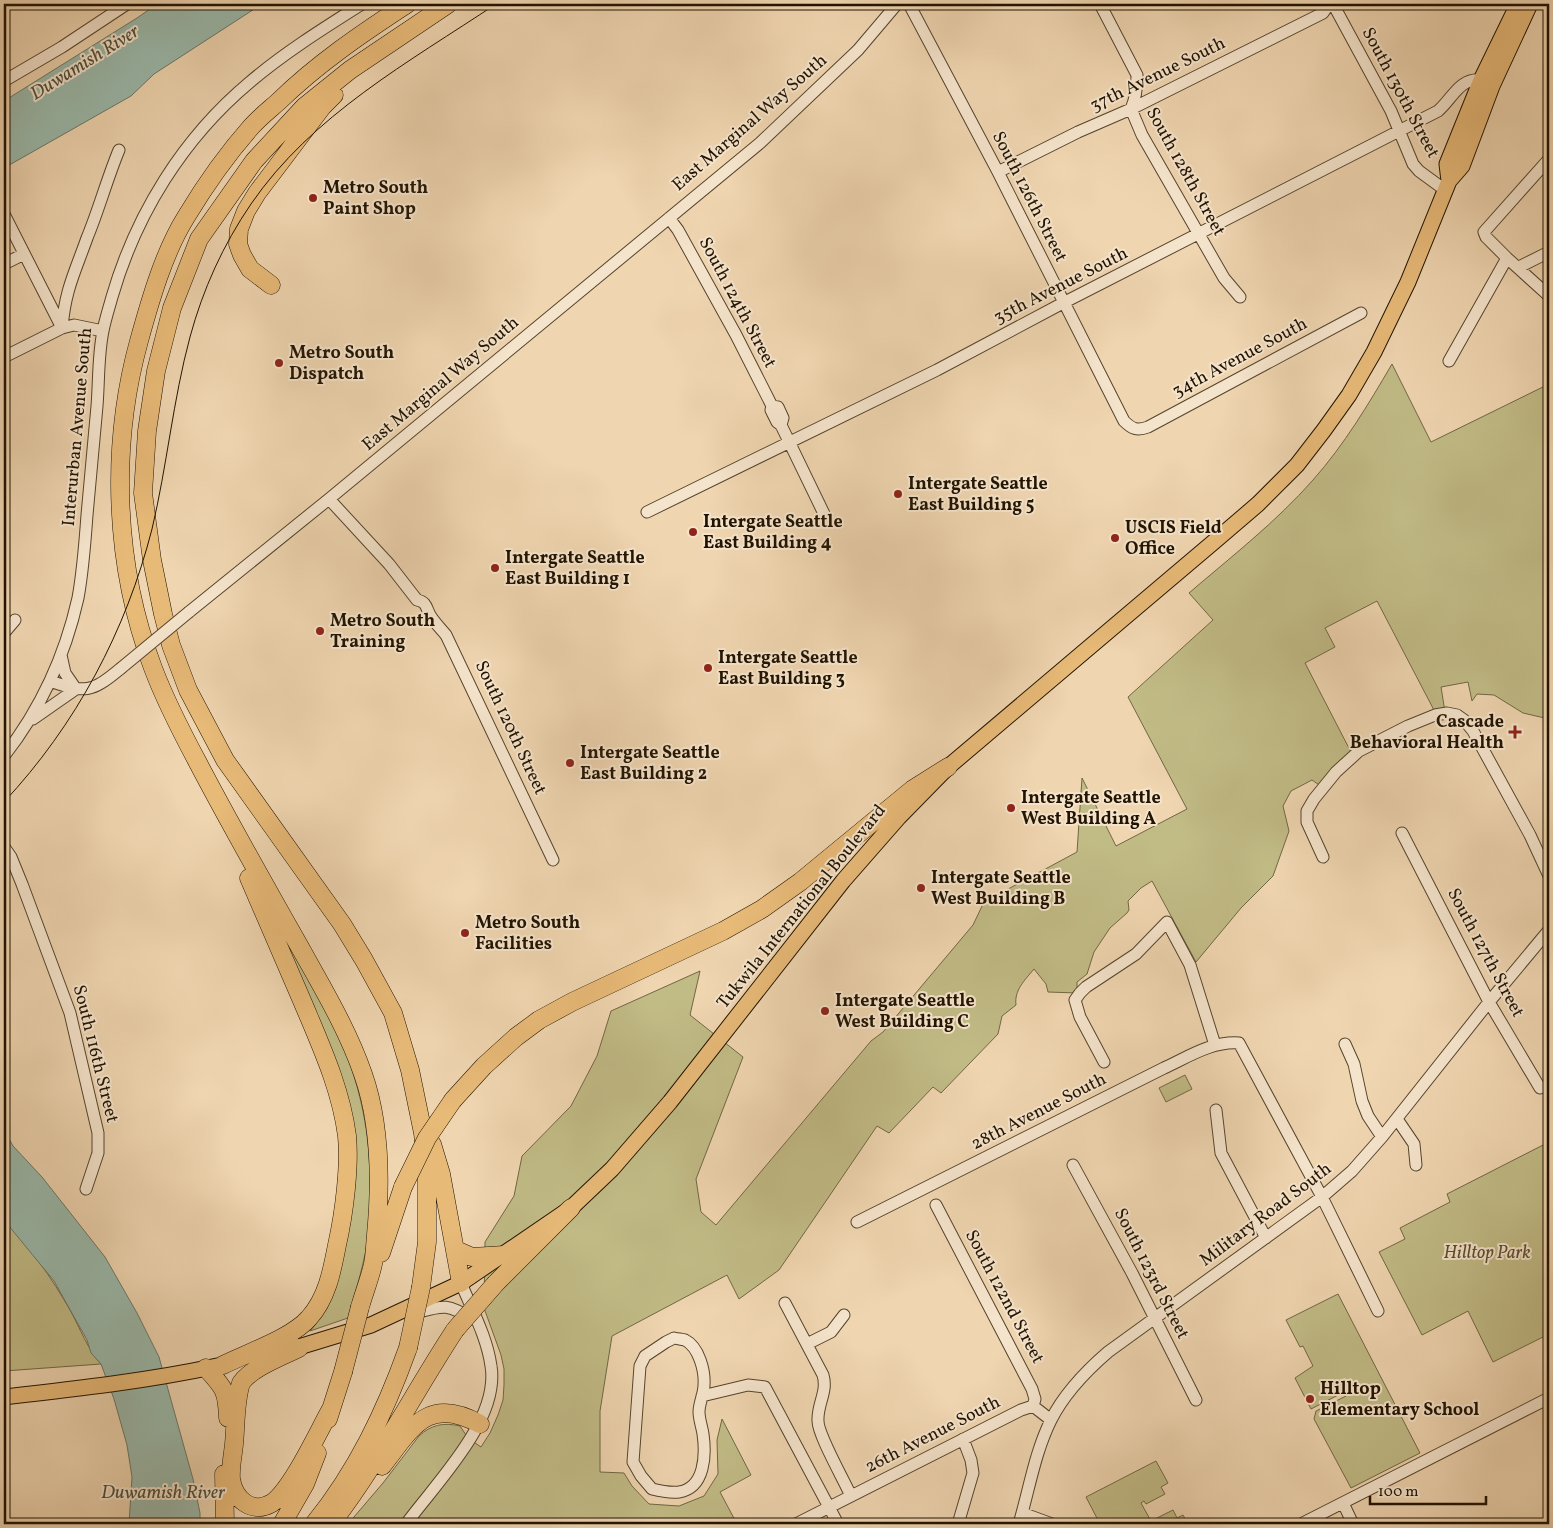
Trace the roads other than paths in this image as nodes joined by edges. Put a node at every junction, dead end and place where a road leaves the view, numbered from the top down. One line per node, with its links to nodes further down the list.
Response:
1 (127, 4): 13 (street)
2 (362, 4): 34 (street, Interurban Avenue South)
3 (407, 4): 50 (highway)
4 (448, 4): 11 (highway)
5 (898, 4): 21 (street, East Marginal Way South)
6 (909, 4): 18 (street, South 126th Street)
7 (1100, 4): 14 (street, South 128th Street)
8 (1331, 4): 14 (street, 37th Avenue South); 15 (street, South 130th Street)
9 (1518, 4): 12 (main road, Tukwila International Boulevard)
10 (1530, 4): 19 (main road, Tukwila International Boulevard)
11 (390, 42): 28 (highway); 61 (highway)
12 (1481, 80): 15 (street, 35th Avenue South); 19 (main road, Tukwila International Boulevard)
13 (4, 81)
14 (1131, 109): 18 (street, 37th Avenue South); 22 (street, South 128th Street)
15 (1399, 131): 19 (street, South 130th Street); 22 (street, 35th Avenue South)
16 (119, 150): 33 (street)
17 (1549, 159): 25 (street)
18 (998, 172): 31 (street, South 126th Street)
19 (1447, 186): 49 (main road, Tukwila International Boulevard)
20 (4, 214): 24 (street)
21 (668, 218): 38 (street, South 124th Street); 39 (street, East Marginal Way South)
22 (1198, 234): 30 (street, South 128th Street); 31 (street, 35th Avenue South)
23 (1549, 252): 27 (street)
24 (24, 254): 26 (street); 33 (street)
25 (1507, 258): 27 (street); 36 (street)
26 (4, 264)
27 (1519, 267): 29 (street)
28 (271, 285)
29 (1549, 296)
30 (1240, 297)
31 (1063, 303): 37 (street, South 126th Street); 38 (street, 35th Avenue South)
32 (1361, 313): 37 (street, 34th Avenue South)
33 (62, 328): 34 (street); 35 (street)
34 (103, 331): 44 (street, Interurban Avenue South)
35 (4, 356)
36 (1449, 361)
37 (1134, 429)
38 (790, 442): 40 (street, 35th Avenue South); 41 (street, South 124th Street)
39 (329, 499): 46 (street, East Marginal Way South, bridge); 54 (street, South 120th Street)
40 (647, 512)
41 (827, 520)
42 (15, 620): 43 (street)
43 (4, 633)
44 (61, 655): 45 (street, Interurban Avenue South); 46 (street)
45 (50, 682): 46 (street, East Marginal Way South); 47 (street)
46 (76, 689): 47 (street)
47 (28, 723): 48 (street)
48 (4, 756)
49 (948, 767): 71 (main road, Tukwila International Boulevard); 76 (highway, bridge)
50 (223, 812): 76 (highway); 86 (highway)
51 (1402, 833): 57 (street, South 127th Street)
52 (4, 847): 68 (street, South 116th Street)
53 (1323, 857): 55 (street)
54 (553, 860)
55 (1549, 876)
56 (1549, 930): 57 (street, Military Road South)
57 (1489, 1002): 62 (street, South 127th Street); 64 (street, Military Road South)
58 (1345, 1044): 65 (street)
59 (1215, 1045): 60 (street); 69 (street, 28th Avenue South); 72 (street, 28th Avenue South)
60 (1104, 1062)
61 (410, 1070): 74 (highway); 103 (highway, bridge)
62 (1540, 1088)
63 (1216, 1110): 73 (street)
64 (1397, 1119): 65 (street, Military Road South); 67 (street)
65 (1382, 1137): 69 (street, Military Road South)
66 (1073, 1165): 81 (street, South 123rd Street)
67 (1416, 1166)
68 (86, 1189)
69 (1322, 1198): 73 (street, Military Road South); 79 (street)
70 (936, 1205): 91 (street, South 122nd Street)
71 (571, 1208): 75 (main road, Tukwila International Boulevard); 97 (highway, bridge)
72 (857, 1222)
73 (1266, 1238): 81 (street, Military Road South)
74 (456, 1250): 75 (highway); 77 (highway)
75 (505, 1254): 77 (main road, Tukwila International Boulevard)
76 (373, 1263): 92 (highway, bridge)
77 (461, 1283): 82 (main road, Tukwila International Boulevard); 83 (street)
78 (785, 1303): 84 (street)
79 (1378, 1311)
80 (844, 1315): 84 (street)
81 (1155, 1320): 90 (street, South 123rd Street); 93 (street, Military Road South)
82 (380, 1321): 83 (street); 85 (main road, Tukwila International Boulevard)
83 (479, 1325): 94 (street)
84 (807, 1344): 96 (street)
85 (300, 1348): 86 (main road, Tukwila International Boulevard); 92 (highway)
86 (214, 1366): 88 (main road, Tukwila International Boulevard); 101 (highway)
87 (702, 1396): 87 (street); 99 (street)
88 (4, 1397)
89 (1549, 1398): 98 (street)
90 (1196, 1400)
91 (1032, 1406): 93 (street); 95 (street, 26th Avenue South)
92 (331, 1409): 102 (highway)
93 (1051, 1420): 100 (street, Military Road South)
94 (480, 1424): 97 (highway); 105 (street)
95 (963, 1439): 96 (street, 26th Avenue South); 108 (street)
96 (851, 1496): 99 (street, 26th Avenue South)
97 (351, 1499): 104 (highway)
98 (1342, 1503): 110 (street); 111 (street)
99 (829, 1507): 106 (street, 26th Avenue South); 107 (street)
100 (1021, 1519): 109 (street)
101 (225, 1524)
102 (282, 1524)
103 (314, 1524)
104 (331, 1524)
105 (406, 1524)
106 (796, 1524)
107 (838, 1524)
108 (958, 1524)
109 (1052, 1524)
110 (1301, 1524)
111 (1353, 1524)

